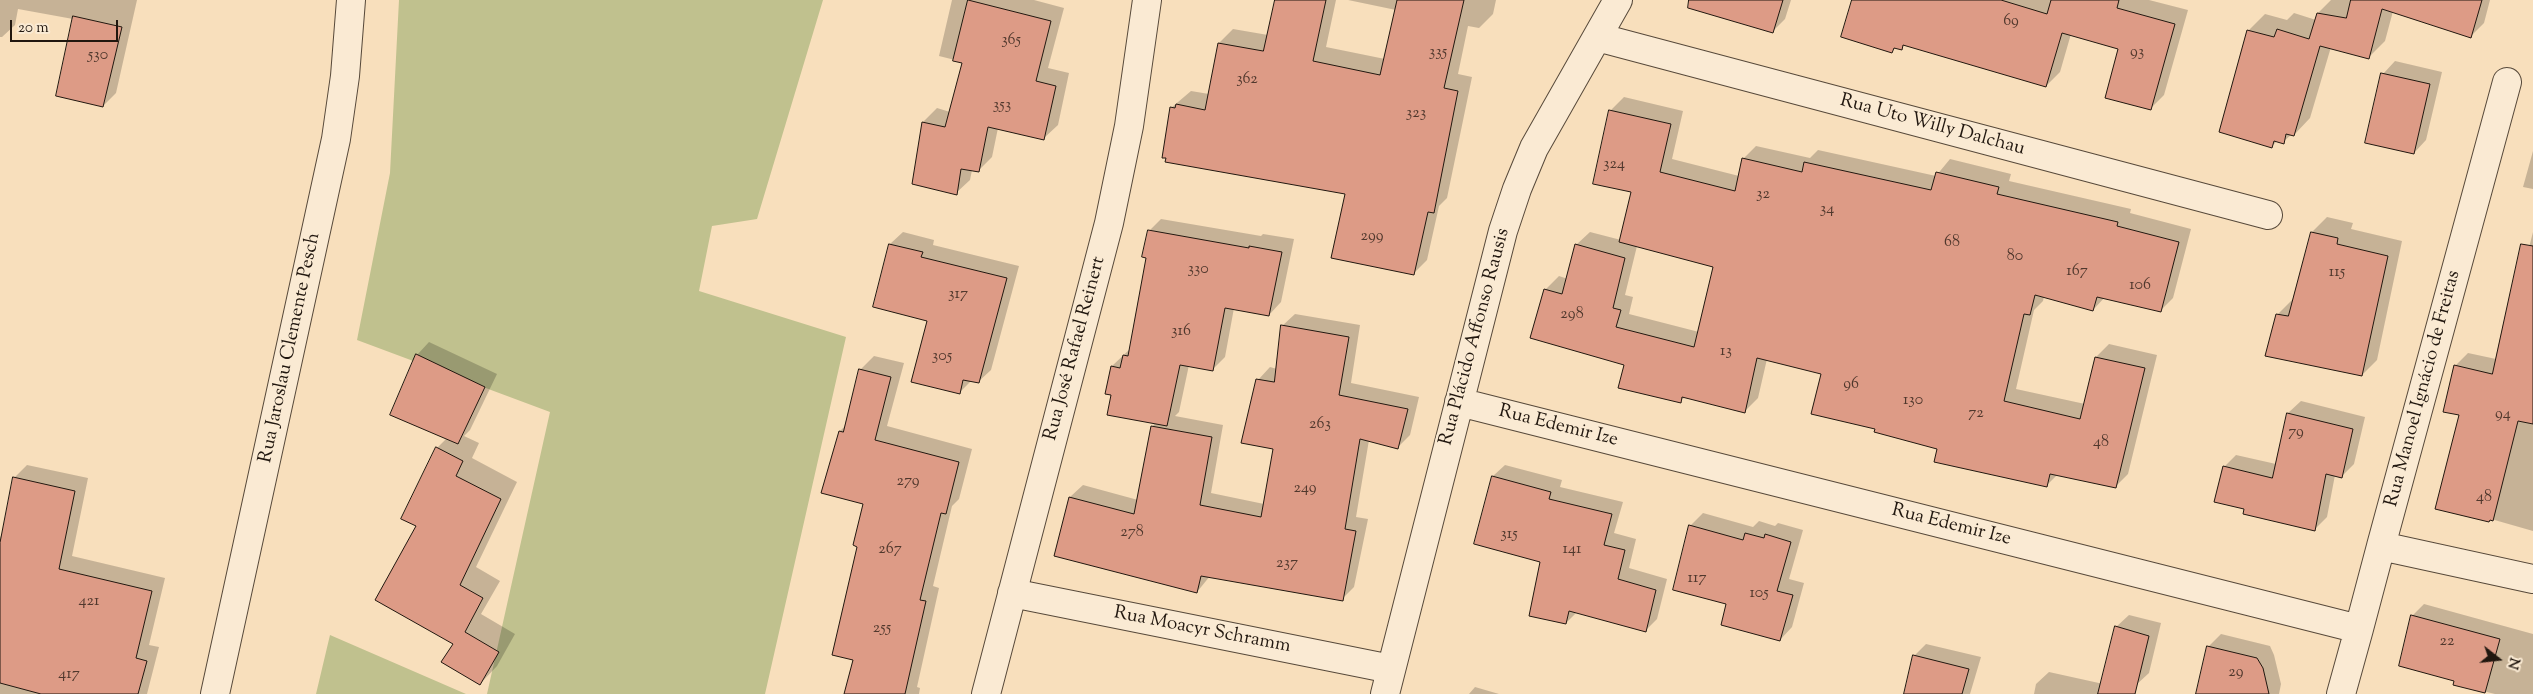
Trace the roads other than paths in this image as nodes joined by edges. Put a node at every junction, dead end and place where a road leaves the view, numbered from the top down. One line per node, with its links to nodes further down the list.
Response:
1 (351, 0): 13 (street, Rua Jaroslau Clemente Pesch)
2 (1147, 0): 10 (street, Rua José Rafael Reinert)
3 (1618, 0): 4 (street, Rua Plácido Affonso Rausis)
4 (1597, 37): 6 (street, Rua Uto Willy Dalchau); 7 (street, Rua Plácido Affonso Rausis)
5 (2508, 82): 8 (street, Rua Manoel Ignácio de Freitas)
6 (2268, 215)
7 (1459, 402): 11 (street, Rua Edemir Ize); 12 (street, Rua Plácido Affonso Rausis)
8 (2381, 546): 9 (street); 11 (street)
9 (2533, 579)
10 (1012, 593): 12 (street, Rua Moacyr Schramm); 14 (street, Rua José Rafael Reinert)
11 (2359, 629): 15 (street)
12 (1388, 681)
13 (215, 694)
14 (986, 694)
15 (2341, 694)

